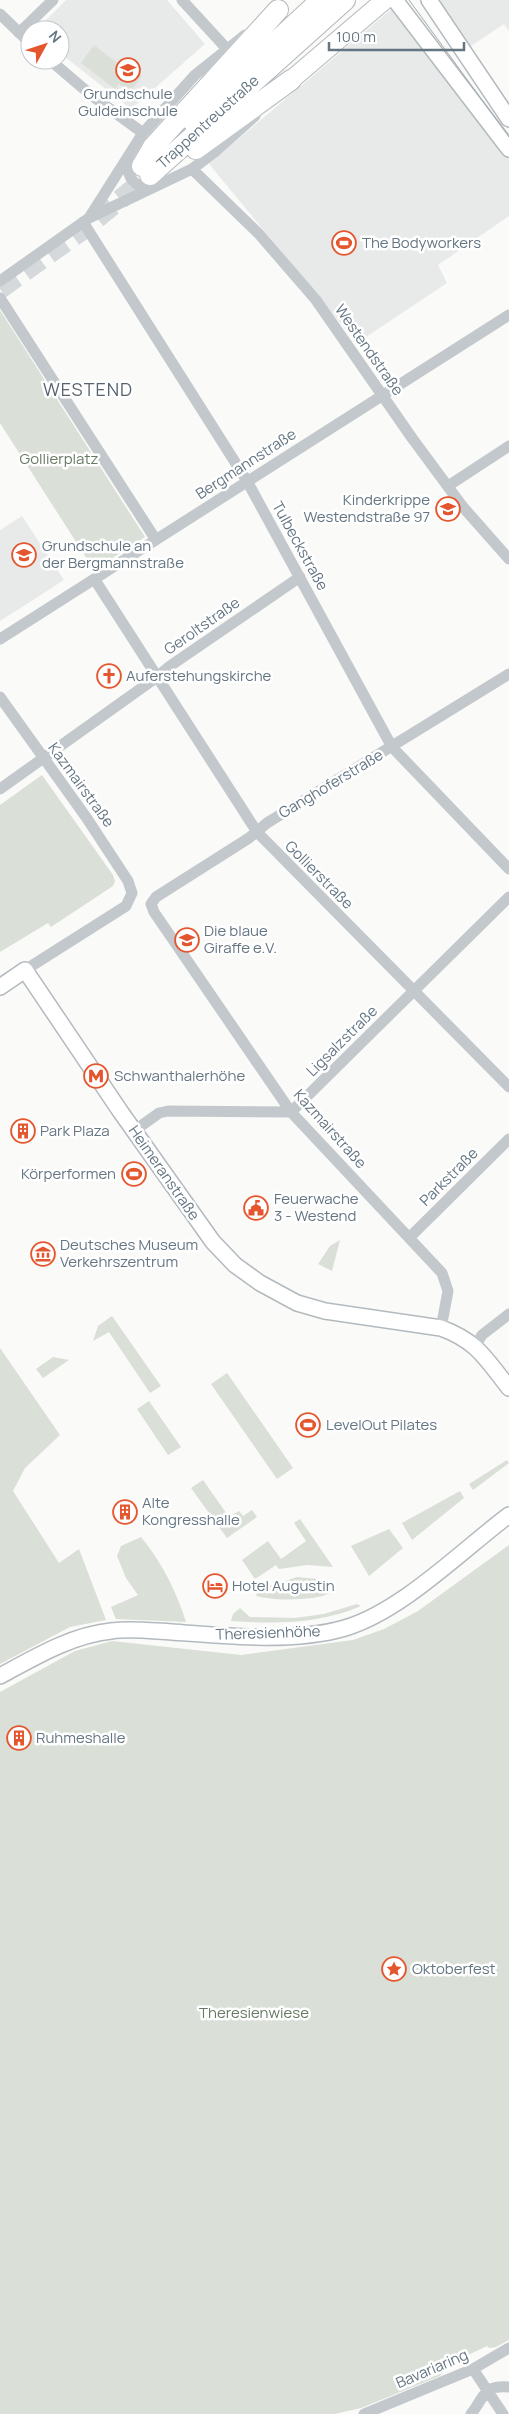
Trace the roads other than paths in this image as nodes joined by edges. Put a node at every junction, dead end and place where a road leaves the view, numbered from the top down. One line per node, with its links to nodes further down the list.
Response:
1 (53, 0): 10 (street)
2 (182, 0): 11 (street)
3 (322, 0): 12 (highway)
4 (345, 0): 12 (highway)
5 (385, 0): 14 (main road)
6 (395, 0): 17 (main road)
7 (429, 0): 15 (main road)
8 (283, 5): 11 (street, Trappentreustraße); 19 (highway)
9 (0, 14): 10 (street)
10 (19, 33)
11 (227, 49): 16 (street, Trappentreustraße)
12 (261, 65): 19 (highway, Trappentreustraße)
13 (62, 70): 16 (street)
14 (290, 80): 18 (street, Trappentreustraße); 19 (highway)
15 (509, 119)
16 (143, 133): 19 (street, Trappentreustraße)
17 (509, 149)
18 (192, 169): 19 (street, Trappentreustraße); 26 (street, Westendstraße)
19 (147, 172): 20 (street, Trappentreustraße); 21 (street, Trappentreustraße)
20 (104, 192): 21 (street); 22 (street, Trappentreustraße)
21 (119, 204): 22 (street, Trappentreustraße)
22 (86, 220): 23 (street, Trappentreustraße); 28 (street, Tulbeckstraße)
23 (0, 281)
24 (0, 298): 30 (street)
25 (509, 315): 26 (street, Bergmannstraße)
26 (381, 394): 28 (street, Bergmannstraße); 29 (street, Westendstraße)
27 (509, 446): 29 (street)
28 (247, 480): 30 (street, Bergmannstraße); 32 (street, Tulbeckstraße)
29 (448, 486): 31 (street, Westendstraße)
30 (156, 540): 33 (street, Bergmannstraße)
31 (509, 560)
32 (300, 577): 36 (street, Geroltstraße); 38 (street, Tulbeckstraße)
33 (95, 580): 34 (street, Bergmannstraße); 36 (street, Gollierstraße)
34 (0, 639)
35 (509, 674): 38 (street, Ganghoferstraße)
36 (157, 677): 39 (street, Geroltstraße); 41 (street, Gollierstraße)
37 (0, 697): 39 (street, Kazmairstraße)
38 (392, 747): 41 (street, Ganghoferstraße); 42 (street, Tulbeckstraße)
39 (42, 758): 40 (street, Geroltstraße); 45 (street, Kazmairstraße)
40 (0, 788)
41 (256, 832): 43 (street, Ganghoferstraße); 47 (street, Gollierstraße)
42 (509, 869)
43 (156, 897): 49 (street, Kazmairstraße)
44 (509, 897): 47 (street, Ligsalzstraße)
45 (25, 970): 46 (main road); 50 (main road, Heimeranstraße)
46 (0, 987)
47 (414, 991): 48 (street, Gollierstraße); 49 (street, Ligsalzstraße)
48 (509, 1087)
49 (291, 1112): 50 (street); 52 (street, Kazmairstraße)
50 (134, 1131): 54 (main road, Heimeranstraße)
51 (509, 1139): 52 (street, Parkstraße)
52 (410, 1237): 54 (street, Kazmairstraße)
53 (509, 1314): 55 (street)
54 (441, 1328): 55 (main road, Heimeranstraße)
55 (476, 1345): 56 (main road)
56 (509, 1388)
57 (509, 1515): 58 (main road, Theresienhöhe)
58 (0, 1676)
59 (509, 2348): 60 (street, Bavariaring)
60 (473, 2369): 62 (street); 63 (street, Bavariaring)
61 (509, 2387): 62 (street)
62 (488, 2391): 64 (street); 65 (street)
63 (364, 2414)
64 (471, 2414)
65 (504, 2414)

